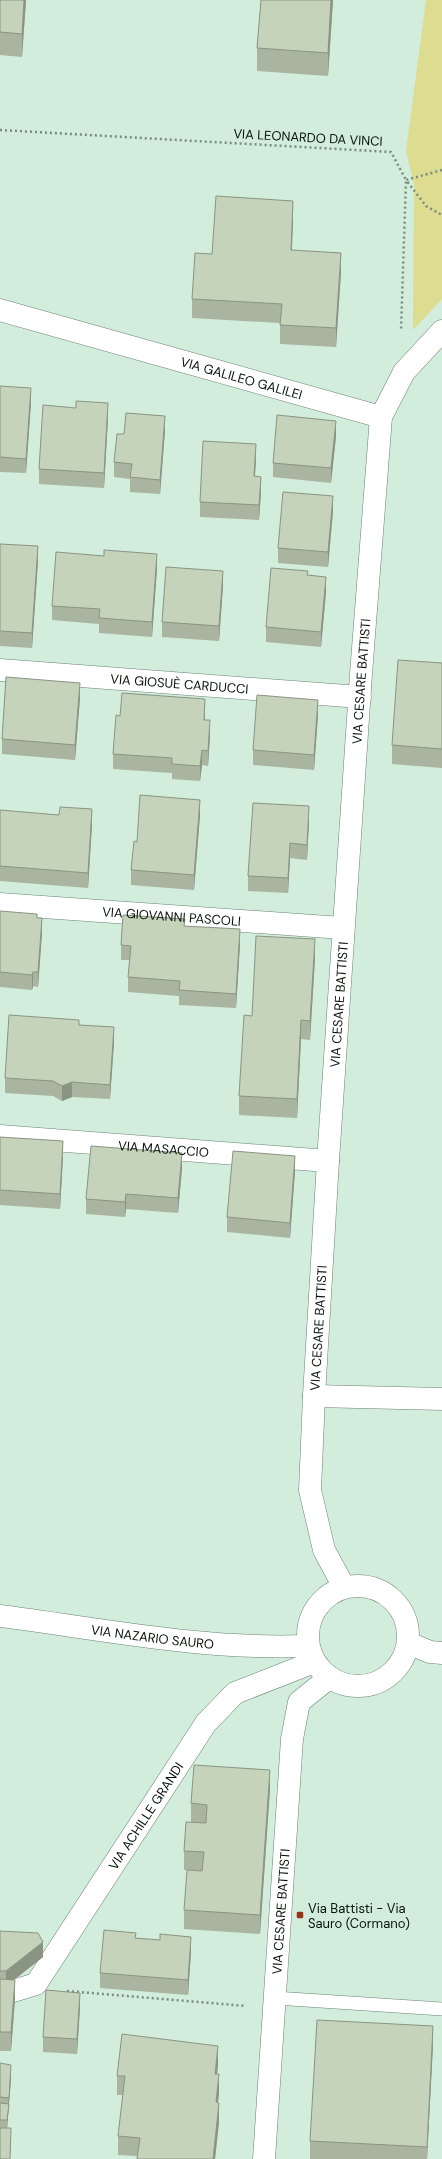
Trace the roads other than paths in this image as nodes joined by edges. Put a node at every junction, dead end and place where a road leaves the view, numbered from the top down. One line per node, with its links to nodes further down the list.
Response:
1 (0, 310): 3 (street, VIA GALILEO GALILEI)
2 (442, 331): 3 (street)
3 (381, 416): 5 (street, VIA CESARE BATTISTI)
4 (0, 670): 5 (street, VIA GIOSUÈ CARDUCCI)
5 (360, 697): 7 (street, VIA CESARE BATTISTI)
6 (0, 904): 7 (street, VIA GIOVANNI PASCOLI)
7 (342, 928): 9 (street, VIA CESARE BATTISTI)
8 (0, 1136): 9 (street, VIA MASACCIO)
9 (328, 1161): 10 (street, VIA CESARE BATTISTI)
10 (314, 1396): 11 (street); 12 (street, VIA CESARE BATTISTI)
11 (442, 1399)
12 (344, 1587): 14 (street); 16 (street)
13 (0, 1616): 16 (street, VIA NAZARIO SAURO)
14 (408, 1643): 15 (street); 17 (street)
15 (442, 1653)
16 (310, 1654): 17 (street); 18 (street, VIA ACHILLE GRANDI)
17 (329, 1678): 19 (street, VIA CESARE BATTISTI)
18 (0, 1991)
19 (274, 2003): 20 (lane); 21 (street, VIA CESARE BATTISTI)
20 (442, 2009)
21 (264, 2159)

